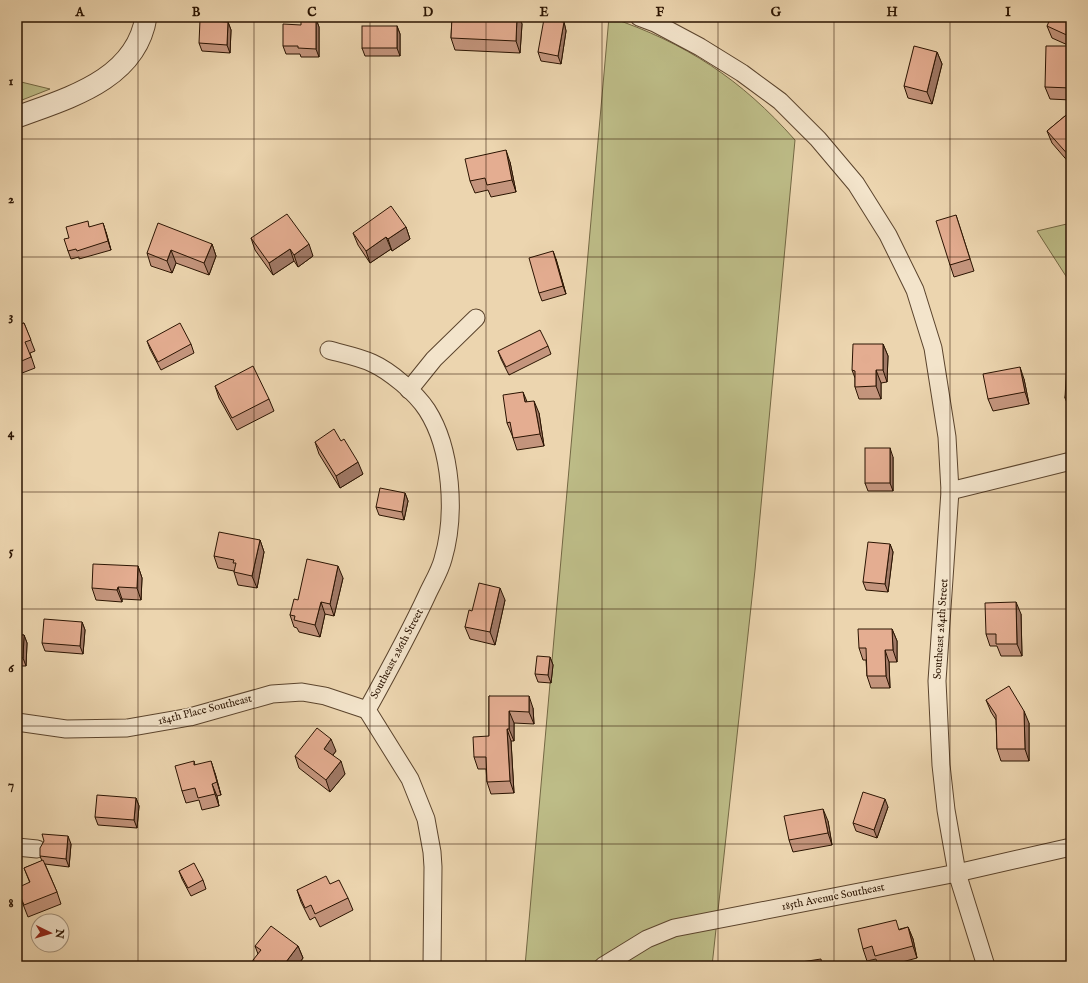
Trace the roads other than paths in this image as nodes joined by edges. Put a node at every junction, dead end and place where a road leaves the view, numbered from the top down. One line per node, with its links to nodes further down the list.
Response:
1 (146, 17): 3 (street)
2 (639, 17): 8 (street, Southeast 284th Street)
3 (17, 116)
4 (476, 318): 6 (street)
5 (329, 350): 6 (street, Southeast 286th Street)
6 (409, 390): 9 (street, Southeast 286th Street)
7 (1071, 461): 8 (street)
8 (950, 491): 14 (street, Southeast 284th Street)
9 (367, 710): 10 (street, 184th Place Southeast); 15 (street, Southeast 286th Street)
10 (17, 722)
11 (17, 847): 13 (street)
12 (1071, 847): 14 (street, 185th Avenue Southeast)
13 (37, 849)
14 (957, 873): 16 (street, 185th Avenue Southeast); 17 (street, Southeast 284th Street)
15 (432, 966)
16 (603, 966)
17 (986, 966)

